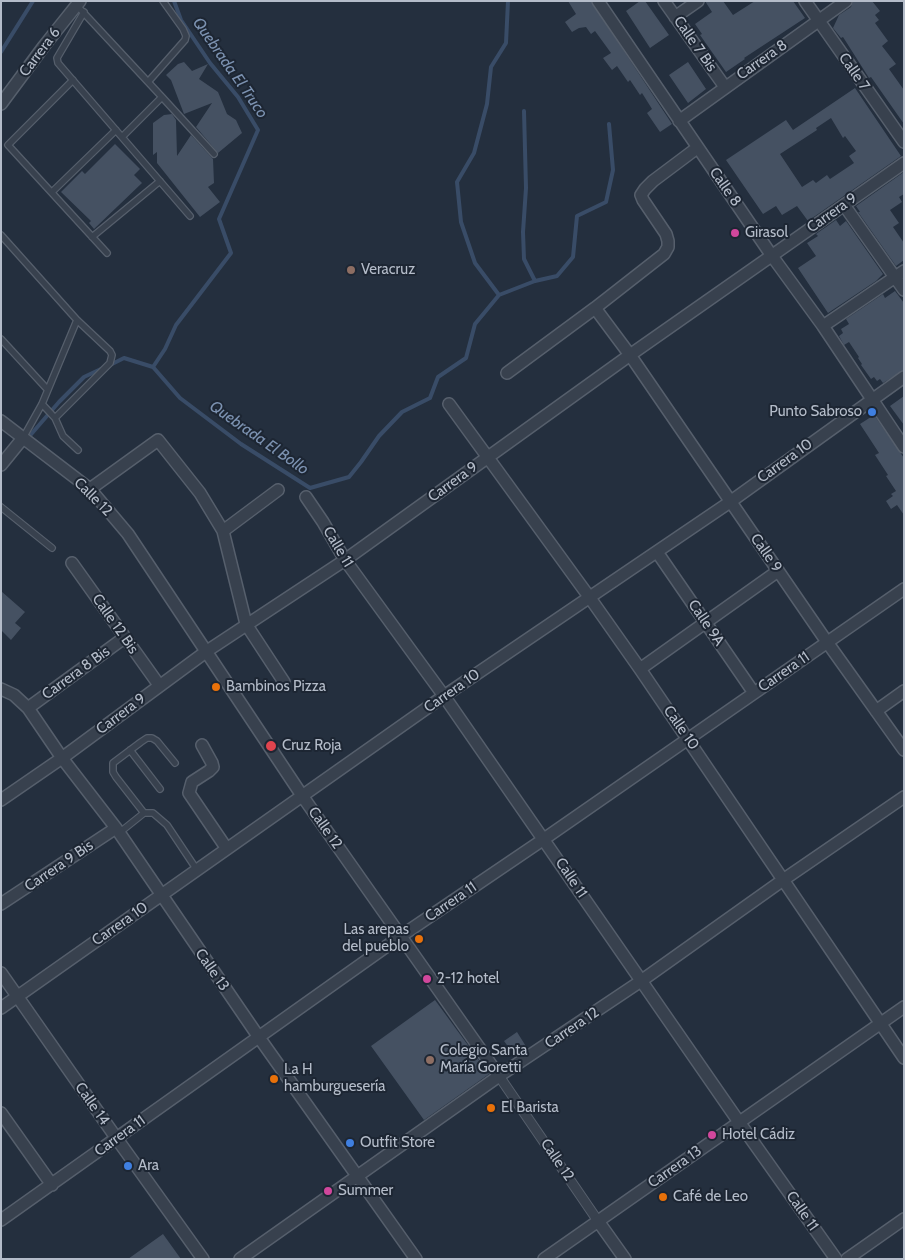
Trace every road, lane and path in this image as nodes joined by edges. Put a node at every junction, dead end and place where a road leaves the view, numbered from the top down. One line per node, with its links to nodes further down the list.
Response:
1 (162, 1): 11 (lane)
2 (598, 1): 15 (street, Calle 8)
3 (664, 1): 8 (street, Calle 7 Bis)
4 (698, 1): 8 (street)
5 (805, 1): 9 (street, Calle 7)
6 (846, 1): 9 (street, Carrera 8)
7 (80, 6): 10 (lane); 11 (lane); 14 (street, Carrera 6)
8 (675, 17): 12 (street, Calle 7 Bis)
9 (818, 20): 12 (street, Carrera 8); 18 (street, Calle 7)
10 (73, 80): 16 (lane); 23 (lane)
11 (148, 82): 13 (lane)
12 (725, 87): 15 (street, Carrera 8)
13 (162, 97): 17 (lane); 20 (lane)
14 (1, 104)
15 (679, 121): 19 (street, Calle 8)
16 (116, 130): 17 (lane); 23 (lane)
17 (122, 137): 22 (lane)
18 (904, 142)
19 (697, 148): 29 (street, Calle 8); 32 (street)
20 (214, 154)
21 (904, 163): 24 (street, Carrera 9)
22 (160, 181): 25 (lane); 27 (lane)
23 (52, 192): 27 (lane)
24 (844, 205): 29 (street, Carrera 9); 30 (street)
25 (190, 216)
26 (1, 235): 33 (lane)
27 (92, 237): 28 (lane)
28 (107, 254)
29 (772, 256): 34 (street, Calle 8); 36 (street, Carrera 9)
30 (899, 274): 31 (street); 34 (street)
31 (904, 290)
32 (595, 308): 36 (street, Calle 9); 37 (street)
33 (77, 320): 39 (lane); 43 (lane)
34 (823, 326): 40 (street, Calle 8)
35 (1, 339): 39 (lane)
36 (630, 355): 48 (street, Carrera 9); 53 (street, Calle 9)
37 (507, 373)
38 (904, 377): 40 (street, Carrera 10)
39 (47, 389): 41 (lane)
40 (871, 399): 46 (street, Calle 8); 53 (street, Carrera 10)
41 (42, 404): 43 (lane); 45 (lane)
42 (449, 404): 48 (street, Calle 10)
43 (55, 418): 47 (lane)
44 (1, 421): 45 (street, Calle 12)
45 (23, 438): 49 (street); 50 (street, Calle 12)
46 (903, 443)
47 (78, 450)
48 (488, 457): 58 (street, Carrera 9); 62 (street, Calle 10)
49 (1, 465)
50 (90, 489): 55 (street); 67 (street, Calle 12)
51 (278, 490): 55 (street)
52 (306, 497): 58 (street, Calle 11)
53 (730, 502): 57 (street, Carrera 10); 60 (street, Calle 9)
54 (1, 507): 56 (lane)
55 (223, 531): 64 (street)
56 (52, 548)
57 (657, 552): 62 (street, Carrera 10); 63 (street, Calle 9A)
58 (345, 560): 64 (street, Carrera 9); 74 (street, Calle 11)
59 (72, 563): 65 (street, Calle 12 Bis)
60 (778, 571): 63 (street); 66 (street, Calle 9)
61 (904, 589): 66 (street, Carrera 11)
62 (590, 598): 68 (street, Calle 10); 74 (street, Carrera 10)
63 (706, 622): 68 (street); 73 (street, Calle 9A)
64 (246, 624): 67 (street, Carrera 9); 69 (street)
65 (124, 638): 70 (street, Calle 12 Bis); 75 (street, Carrera 8 Bis)
66 (827, 642): 73 (street, Carrera 11); 76 (street, Calle 9)
67 (207, 651): 70 (street, Carrera 9); 84 (street, Calle 12)
68 (640, 669): 77 (street, Calle 10)
69 (284, 682)
70 (159, 685): 81 (street, Carrera 9)
71 (1, 689): 75 (street, Calle 13)
72 (904, 691): 76 (street)
73 (754, 694): 77 (street, Carrera 11)
74 (444, 696): 84 (street, Carrera 10); 89 (street, Calle 11)
75 (28, 708): 81 (street, Calle 13)
76 (876, 711): 80 (street, Calle 9)
77 (688, 739): 89 (street, Carrera 11); 92 (street, Calle 10)
78 (202, 745): 90 (street)
79 (130, 750): 82 (lane); 83 (lane); 87 (lane)
80 (904, 750)
81 (62, 758): 86 (street, Carrera 9); 88 (street, Calle 13)
82 (175, 763)
83 (160, 789)
84 (303, 797): 90 (street, Carrera 10); 95 (street, Calle 12)
85 (904, 797): 92 (street, Carrera 12)
86 (1, 800)
87 (144, 814): 88 (lane); 91 (lane)
88 (118, 830): 93 (street, Calle 13); 94 (street, Carrera 9 Bis)
89 (544, 839): 95 (street, Carrera 11); 97 (street, Calle 11)
90 (227, 849): 91 (street, Carrera 10)
91 (197, 870): 93 (street, Carrera 10)
92 (783, 880): 97 (street, Carrera 12); 101 (street, Calle 10)
93 (161, 896): 98 (street, Carrera 10); 102 (street, Calle 13)
94 (1, 904)
95 (401, 936): 102 (street, Carrera 11); 104 (street, Calle 12)
96 (1, 973): 98 (street, Calle 14)
97 (641, 981): 104 (street, Carrera 12); 106 (street, Calle 11)
98 (17, 996): 100 (street, Carrera 10); 107 (street, Calle 14)
99 (904, 1007): 101 (street, Carrera 13)
100 (1, 1008)
101 (880, 1024): 103 (street, Calle 10); 106 (street, Carrera 13)
102 (258, 1036): 107 (street, Carrera 11); 108 (street, Calle 13)
103 (904, 1058)
104 (499, 1076): 108 (street, Carrera 12); 112 (street, Calle 12)
105 (1, 1114): 109 (street)
106 (739, 1122): 112 (street, Carrera 13); 118 (street, Calle 11)
107 (117, 1139): 109 (street, Carrera 11); 113 (street, Calle 14)
108 (358, 1176): 114 (street, Carrera 12); 115 (street, Calle 13)
109 (52, 1185): 111 (street, Carrera 11)
110 (904, 1219): 119 (street)
111 (1, 1220)
112 (598, 1221): 116 (street, Carrera 13); 117 (street, Calle 12)
113 (203, 1259)
114 (240, 1259)
115 (416, 1259)
116 (544, 1259)
117 (625, 1259)
118 (836, 1259)
119 (847, 1259)

